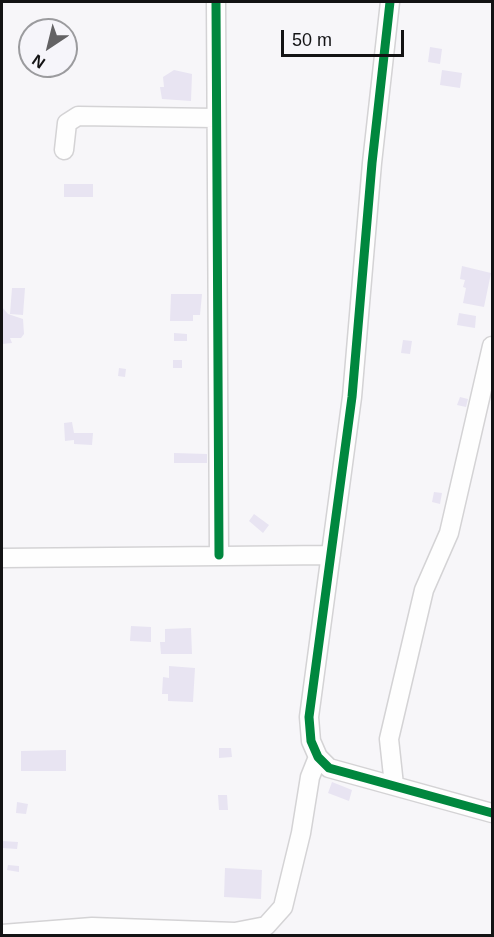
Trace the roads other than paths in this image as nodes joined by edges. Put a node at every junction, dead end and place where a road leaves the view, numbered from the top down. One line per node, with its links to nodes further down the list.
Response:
1 (216, 2): 3 (street)
2 (390, 2): 7 (street)
3 (215, 118): 4 (street); 6 (street)
4 (64, 150)
5 (492, 346): 10 (street)
6 (219, 555): 7 (street); 8 (street)
7 (331, 555): 9 (street)
8 (2, 558)
9 (318, 757): 10 (street); 12 (street)
10 (394, 785): 11 (street)
11 (492, 813)
12 (92, 932): 13 (street)
13 (2, 934)

